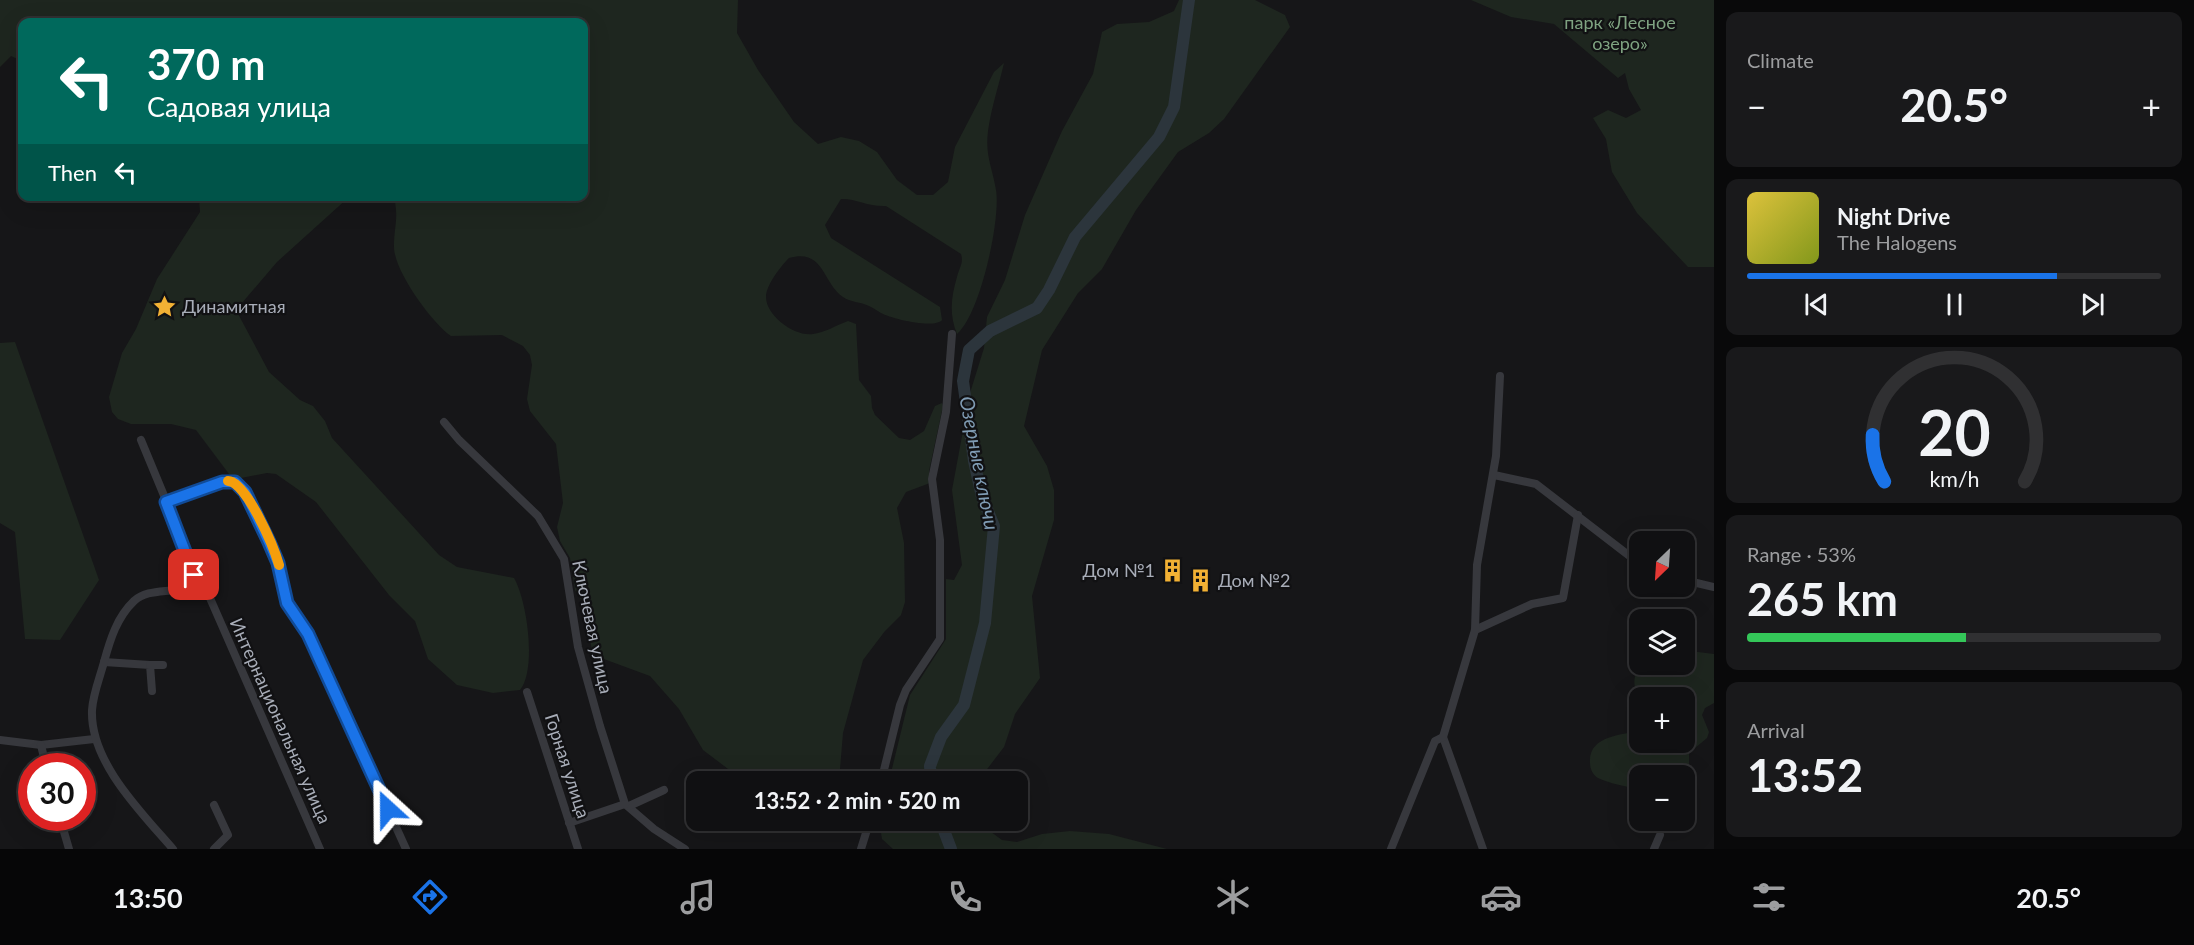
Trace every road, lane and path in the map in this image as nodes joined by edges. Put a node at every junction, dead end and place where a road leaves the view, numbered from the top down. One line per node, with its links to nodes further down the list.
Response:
1 (952, 334): 23 (street)
2 (1500, 376): 5 (street)
3 (444, 422): 26 (street, Ключевая улица)
4 (141, 440): 6 (street, Интернациональная улица)
5 (1494, 475): 7 (street); 12 (street)
6 (166, 502): 9 (street, Интернациональная улица); 35 (street)
7 (1578, 515): 8 (street); 12 (street)
8 (1629, 555)
9 (198, 580): 13 (street); 34 (street, Интернациональная улица)
10 (1695, 583): 11 (street)
11 (1714, 587)
12 (1475, 630): 18 (street)
13 (104, 662): 14 (street); 19 (street)
14 (150, 665): 15 (street); 16 (street)
15 (164, 665)
16 (152, 691)
17 (527, 692): 27 (street, Горная улица)
18 (1443, 737): 39 (street); 40 (street)
19 (94, 739): 21 (street); 32 (street)
20 (0, 740): 21 (street)
21 (40, 745): 22 (street)
22 (42, 753)
23 (884, 771)
24 (664, 790): 26 (street)
25 (214, 805): 33 (street)
26 (627, 805): 27 (street); 37 (street, Ключевая улица)
27 (569, 823): 36 (street, Горная улица)
28 (64, 831): 31 (street)
29 (867, 831): 38 (street)
30 (1660, 835): 41 (street)
31 (69, 849)
32 (173, 849)
33 (214, 849)
34 (320, 849)
35 (406, 849)
36 (578, 849)
37 (685, 849)
38 (861, 849)
39 (1391, 849)
40 (1483, 849)
41 (1654, 849)

